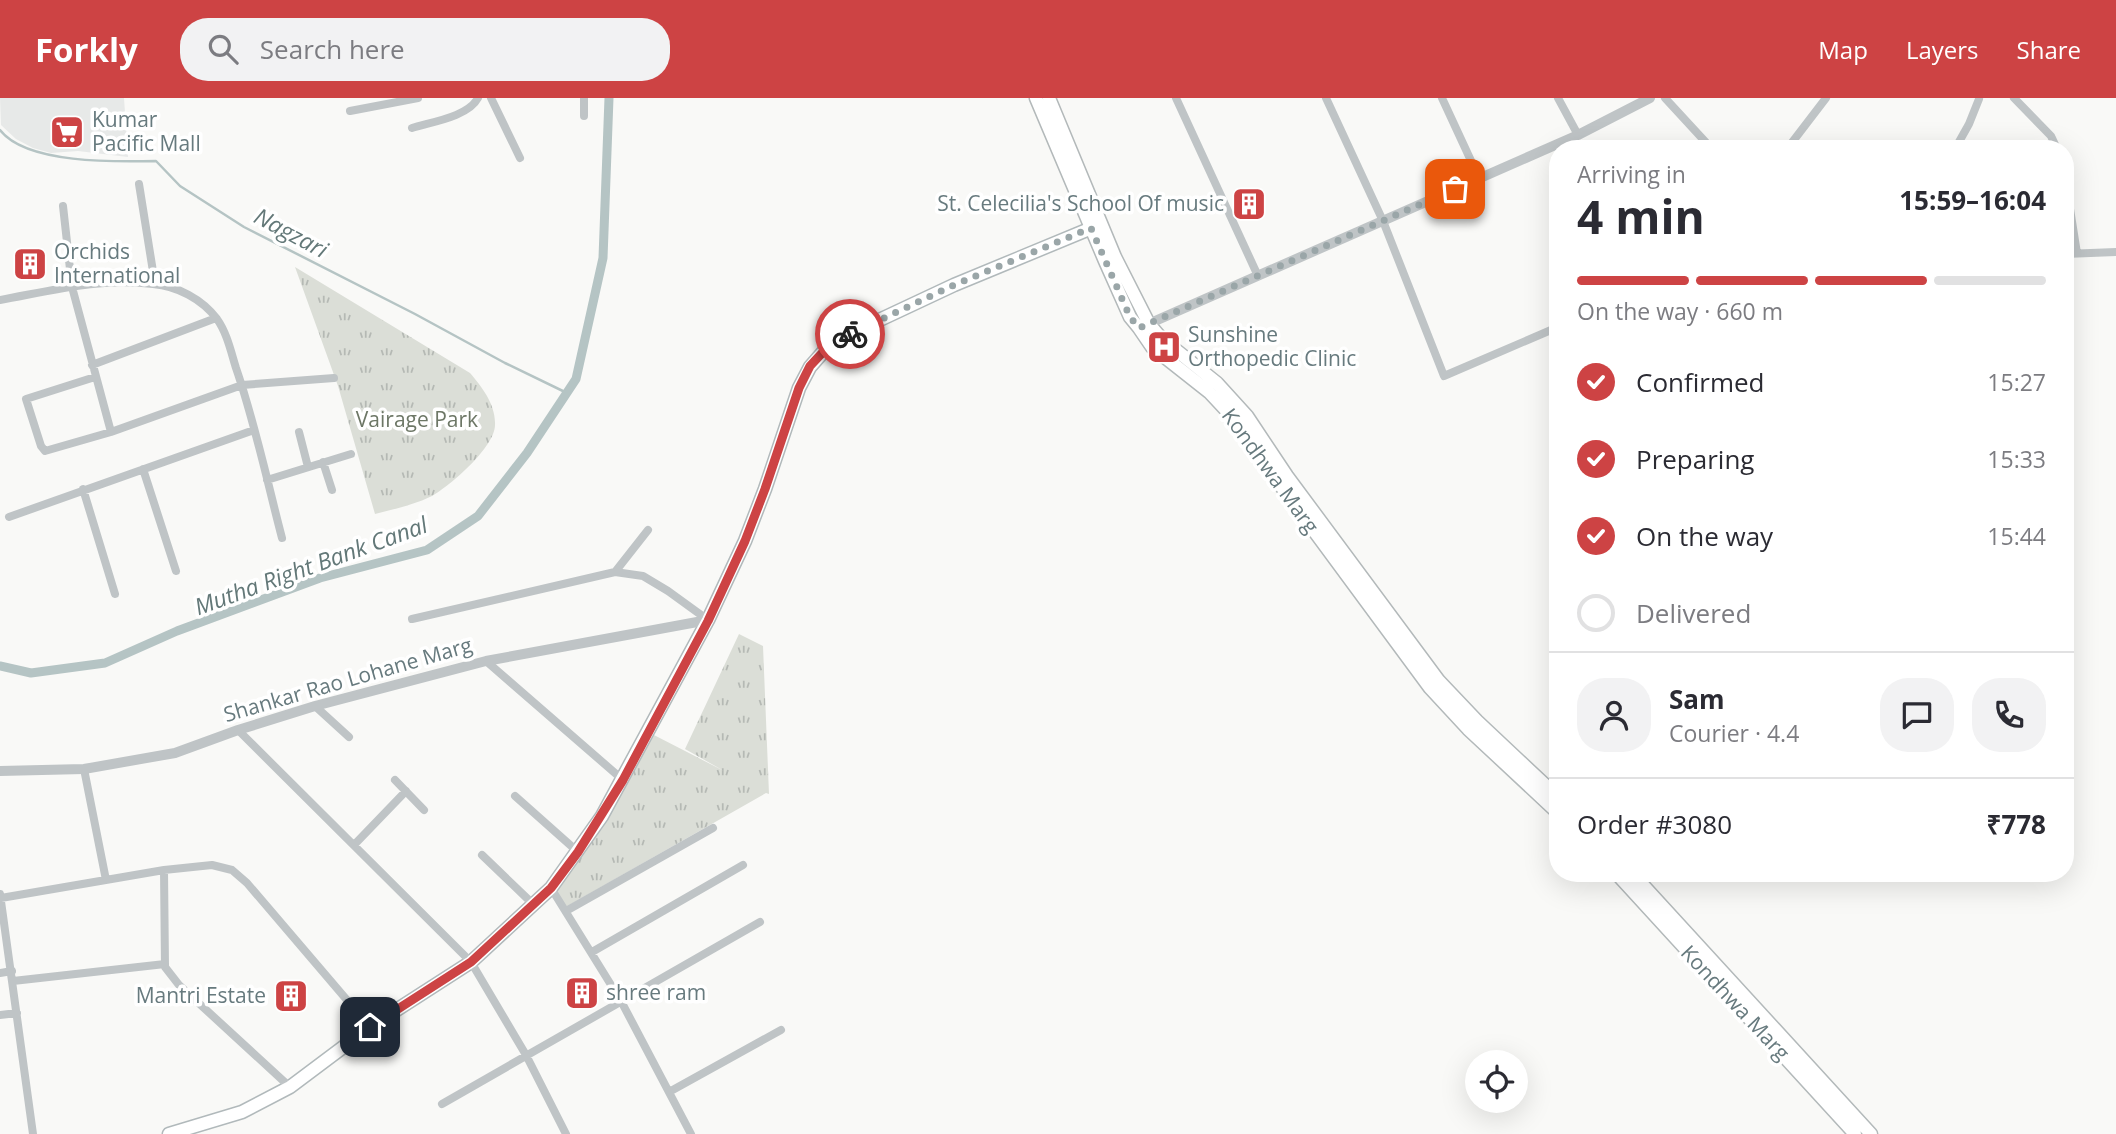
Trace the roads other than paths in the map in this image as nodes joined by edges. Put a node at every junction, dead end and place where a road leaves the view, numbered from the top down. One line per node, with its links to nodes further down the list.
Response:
1 (418, 98): 18 (street)
2 (478, 98): 20 (street)
3 (491, 98): 28 (street)
4 (584, 98): 19 (street)
5 (1036, 98): 33 (main road, Kondhwa Marg)
6 (1049, 98): 33 (main road, Kondhwa Marg)
7 (1176, 98): 38 (street)
8 (1326, 98): 32 (street)
9 (1442, 98): 29 (street)
10 (1558, 98): 21 (street)
11 (1650, 98): 21 (street)
12 (1665, 98): 23 (street)
13 (1826, 98): 24 (street)
14 (1970, 98): 17 (street)
15 (1984, 98): 17 (street)
16 (2014, 98): 26 (street)
17 (1979, 99): 25 (street)
18 (350, 111)
19 (584, 116)
20 (412, 128)
21 (1578, 135): 22 (street)
22 (1566, 140)
23 (1704, 140)
24 (1794, 140)
25 (1960, 140)
26 (2053, 140)
27 (1549, 148): 29 (street)
28 (520, 158)
29 (1479, 178): 32 (street)
30 (139, 184): 39 (street)
31 (63, 206): 40 (street)
32 (1383, 221): 38 (street); 44 (street)
33 (1096, 226): 43 (main road, Kondhwa Marg); 66 (main road)
34 (2074, 234): 37 (street)
35 (2116, 252): 37 (street)
36 (2074, 253): 37 (street)
37 (2077, 253)
38 (1258, 276): 43 (street)
39 (155, 284): 40 (street); 42 (street)
40 (72, 287): 41 (street); 45 (street)
41 (0, 300)
42 (216, 318): 45 (street); 48 (street)
43 (1144, 326): 75 (main road, Kondhwa Marg); 78 (main road, Kondhwa Marg)
44 (1549, 331)
45 (92, 365): 46 (street)
46 (96, 377): 50 (street); 50 (street)
47 (334, 378): 48 (street)
48 (242, 386): 49 (street); 50 (street)
49 (254, 430): 55 (street); 56 (street)
50 (111, 432)
51 (299, 432): 54 (street)
52 (351, 453): 53 (street)
53 (323, 462): 54 (street); 58 (street)
54 (307, 467): 56 (street)
55 (143, 469): 57 (street); 62 (street)
56 (267, 480): 61 (street)
57 (83, 489): 59 (street); 64 (street)
58 (332, 490)
59 (9, 517)
60 (648, 530): 63 (street)
61 (282, 538)
62 (176, 571)
63 (615, 572): 65 (street); 66 (street)
64 (115, 594)
65 (412, 619)
66 (708, 621): 67 (street, Shankar Rao Lohane Marg); 74 (main road)
67 (486, 662): 68 (street, Shankar Rao Lohane Marg); 74 (street)
68 (315, 706): 69 (street, Shankar Rao Lohane Marg); 70 (street)
69 (238, 730): 71 (street, Shankar Rao Lohane Marg); 81 (street)
70 (349, 737)
71 (84, 769): 72 (street, Shankar Rao Lohane Marg); 86 (street)
72 (0, 771)
73 (395, 780): 76 (street)
74 (623, 780): 82 (main road)
75 (1549, 789)
76 (406, 791): 79 (street); 81 (street)
77 (515, 796): 82 (street)
78 (1549, 805)
79 (424, 810)
80 (713, 828): 92 (street)
81 (354, 845): 96 (street)
82 (578, 852): 89 (main road)
83 (482, 855): 91 (street)
84 (743, 865): 95 (street)
85 (164, 870): 86 (street); 97 (street); 106 (street)
86 (106, 880): 90 (street)
87 (1625, 882): 98 (main road, Kondhwa Marg)
88 (1639, 882): 98 (main road, Kondhwa Marg)
89 (551, 888): 91 (main road); 92 (street)
90 (1, 896): 93 (street)
91 (534, 905): 96 (main road)
92 (566, 911): 95 (street)
93 (2, 922): 99 (street)
94 (760, 922): 103 (street)
95 (592, 952): 103 (street)
96 (471, 962): 106 (main road); 108 (street)
97 (165, 964): 101 (street); 109 (street)
98 (1708, 965): 102 (main road, Kondhwa Marg)
99 (12, 971): 100 (street); 101 (street)
100 (0, 973)
101 (13, 981): 104 (street)
102 (1723, 981): 116 (main road, Kondhwa Marg); 117 (main road, Kondhwa Marg)
103 (621, 1001): 108 (street); 110 (street)
104 (17, 1013): 105 (street); 112 (street)
105 (0, 1015)
106 (370, 1027): 109 (main road)
107 (781, 1030): 110 (street)
108 (526, 1055): 111 (street); 114 (street)
109 (290, 1087): 113 (main road)
110 (669, 1092): 115 (street)
111 (442, 1104)
112 (33, 1134)
113 (169, 1134)
114 (565, 1134)
115 (691, 1134)
116 (1855, 1134)
117 (1871, 1134)

